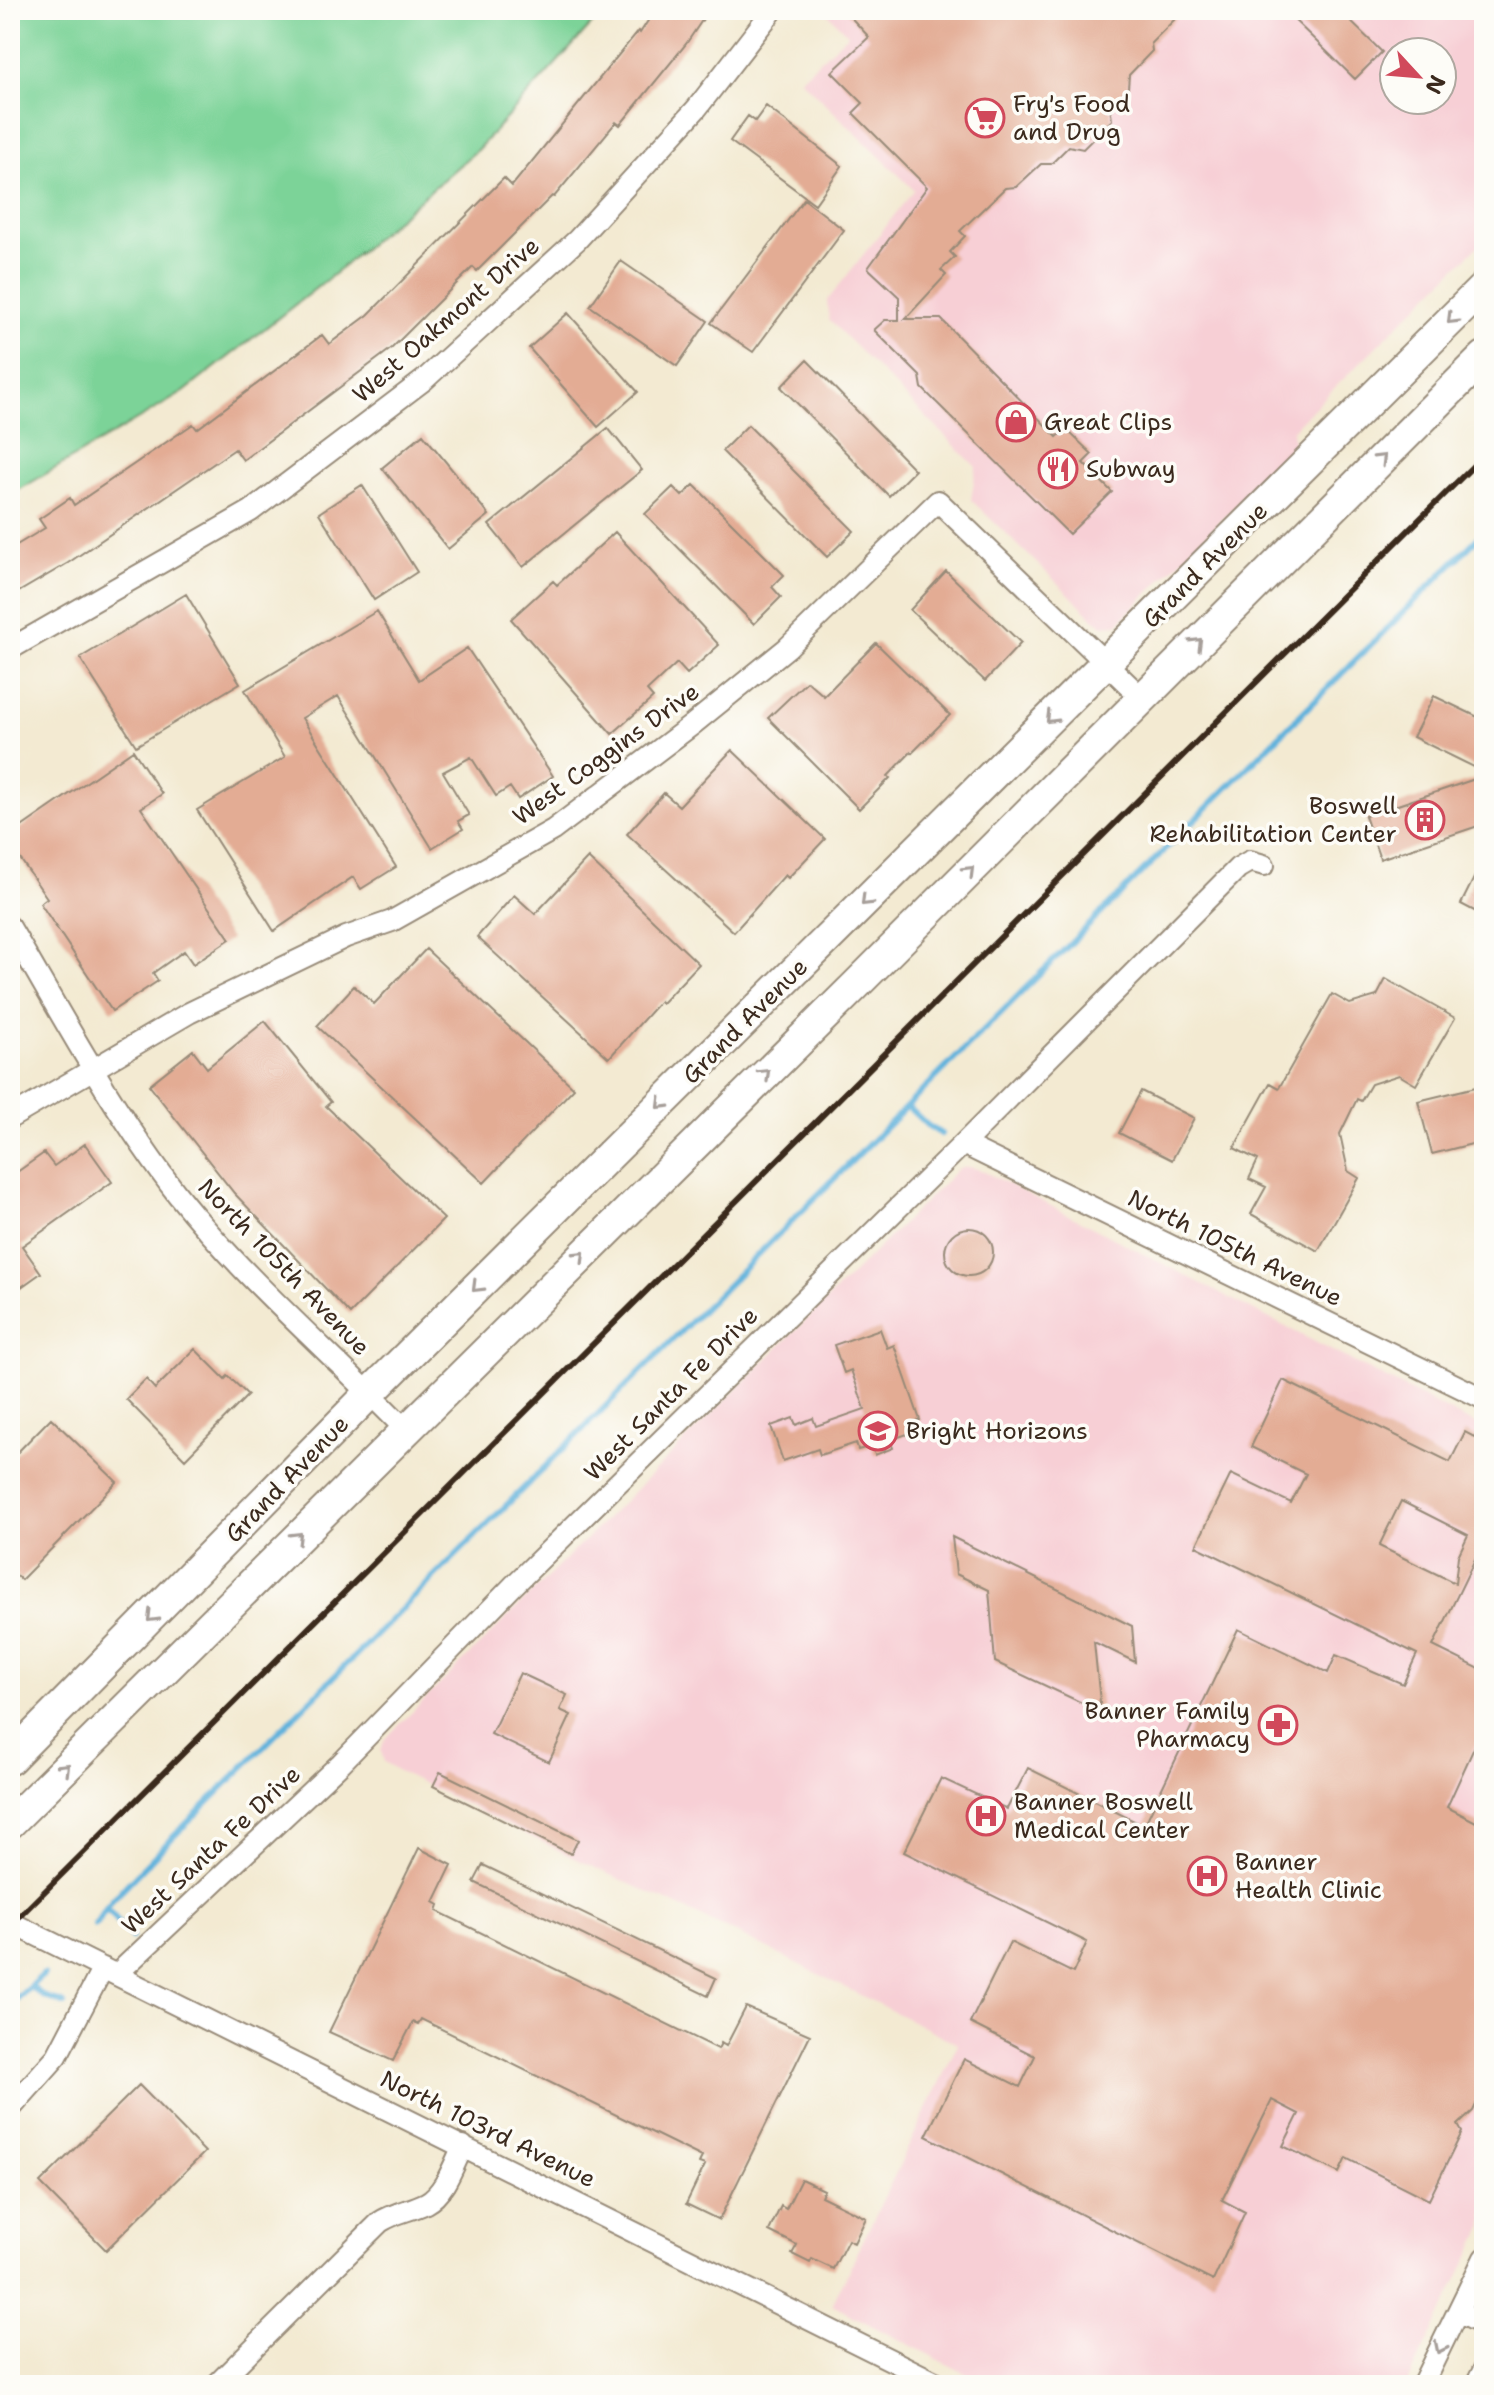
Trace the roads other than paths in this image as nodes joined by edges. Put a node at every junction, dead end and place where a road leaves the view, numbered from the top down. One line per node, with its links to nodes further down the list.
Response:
1 (773, 10): 4 (street, West Oakmont Drive)
2 (1484, 287): 5 (highway, Grand Avenue, one-way to 5)
3 (1484, 357): 6 (highway, Grand Avenue, one-way to 3)
4 (10, 649)
5 (1106, 663): 6 (street, West Coggins Drive); 9 (street, West Coggins Drive); 12 (highway, Grand Avenue, one-way to 12)
6 (1142, 698): 14 (highway, Grand Avenue, one-way to 6)
7 (1264, 865): 11 (street, West Santa Fe Drive)
8 (10, 927): 9 (street, North 105th Avenue)
9 (93, 1067): 10 (street, West Coggins Drive); 12 (street, North 105th Avenue)
10 (10, 1118)
11 (963, 1144): 13 (street, North 105th Avenue); 18 (street, West Santa Fe Drive)
12 (370, 1393): 14 (street, North 105th Avenue); 15 (highway, Grand Avenue, one-way to 15)
13 (1484, 1399)
14 (405, 1429): 16 (highway, Grand Avenue, one-way to 14)
15 (10, 1759)
16 (10, 1823)
17 (10, 1922): 18 (street, North 103rd Avenue)
18 (110, 1971): 19 (street, West Santa Fe Drive); 20 (street, North 103rd Avenue)
19 (10, 2109)
20 (463, 2146): 25 (street); 26 (street, North 103rd Avenue)
21 (1484, 2258): 22 (street)
22 (1458, 2312): 23 (street); 27 (street, one-way to 27)
23 (1484, 2325)
24 (1484, 2369): 28 (street)
25 (216, 2385)
26 (941, 2385)
27 (1422, 2385)
28 (1476, 2385)

